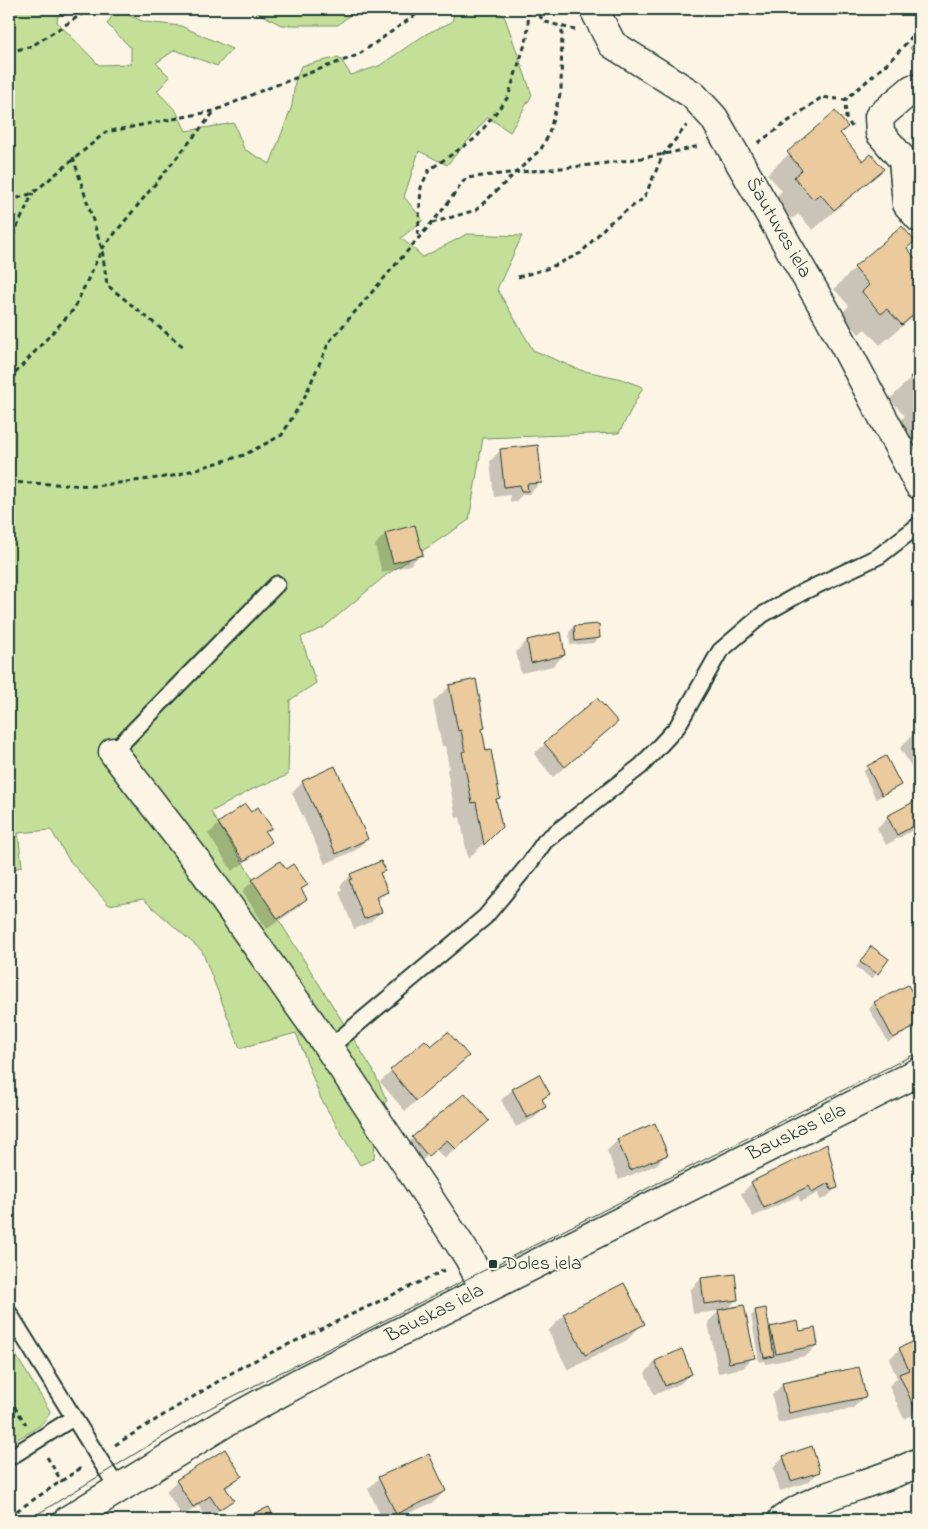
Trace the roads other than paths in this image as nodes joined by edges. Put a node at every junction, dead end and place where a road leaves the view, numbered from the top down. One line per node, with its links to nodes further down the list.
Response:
1 (594, 9): 4 (street, Šautuves iela)
2 (919, 90): 3 (street)
3 (919, 218)
4 (919, 485)
5 (919, 525): 8 (lane)
6 (277, 584): 7 (lane)
7 (113, 752): 8 (street)
8 (329, 1048): 10 (street)
9 (919, 1072): 10 (street, Bauskas iela)
10 (484, 1289): 15 (street, Bauskas iela)
11 (9, 1313): 12 (lane)
12 (72, 1418): 13 (lane); 15 (lane)
13 (9, 1458)
14 (919, 1462): 17 (street)
15 (118, 1489): 16 (street, Bauskas iela)
16 (68, 1520)
17 (782, 1520)

